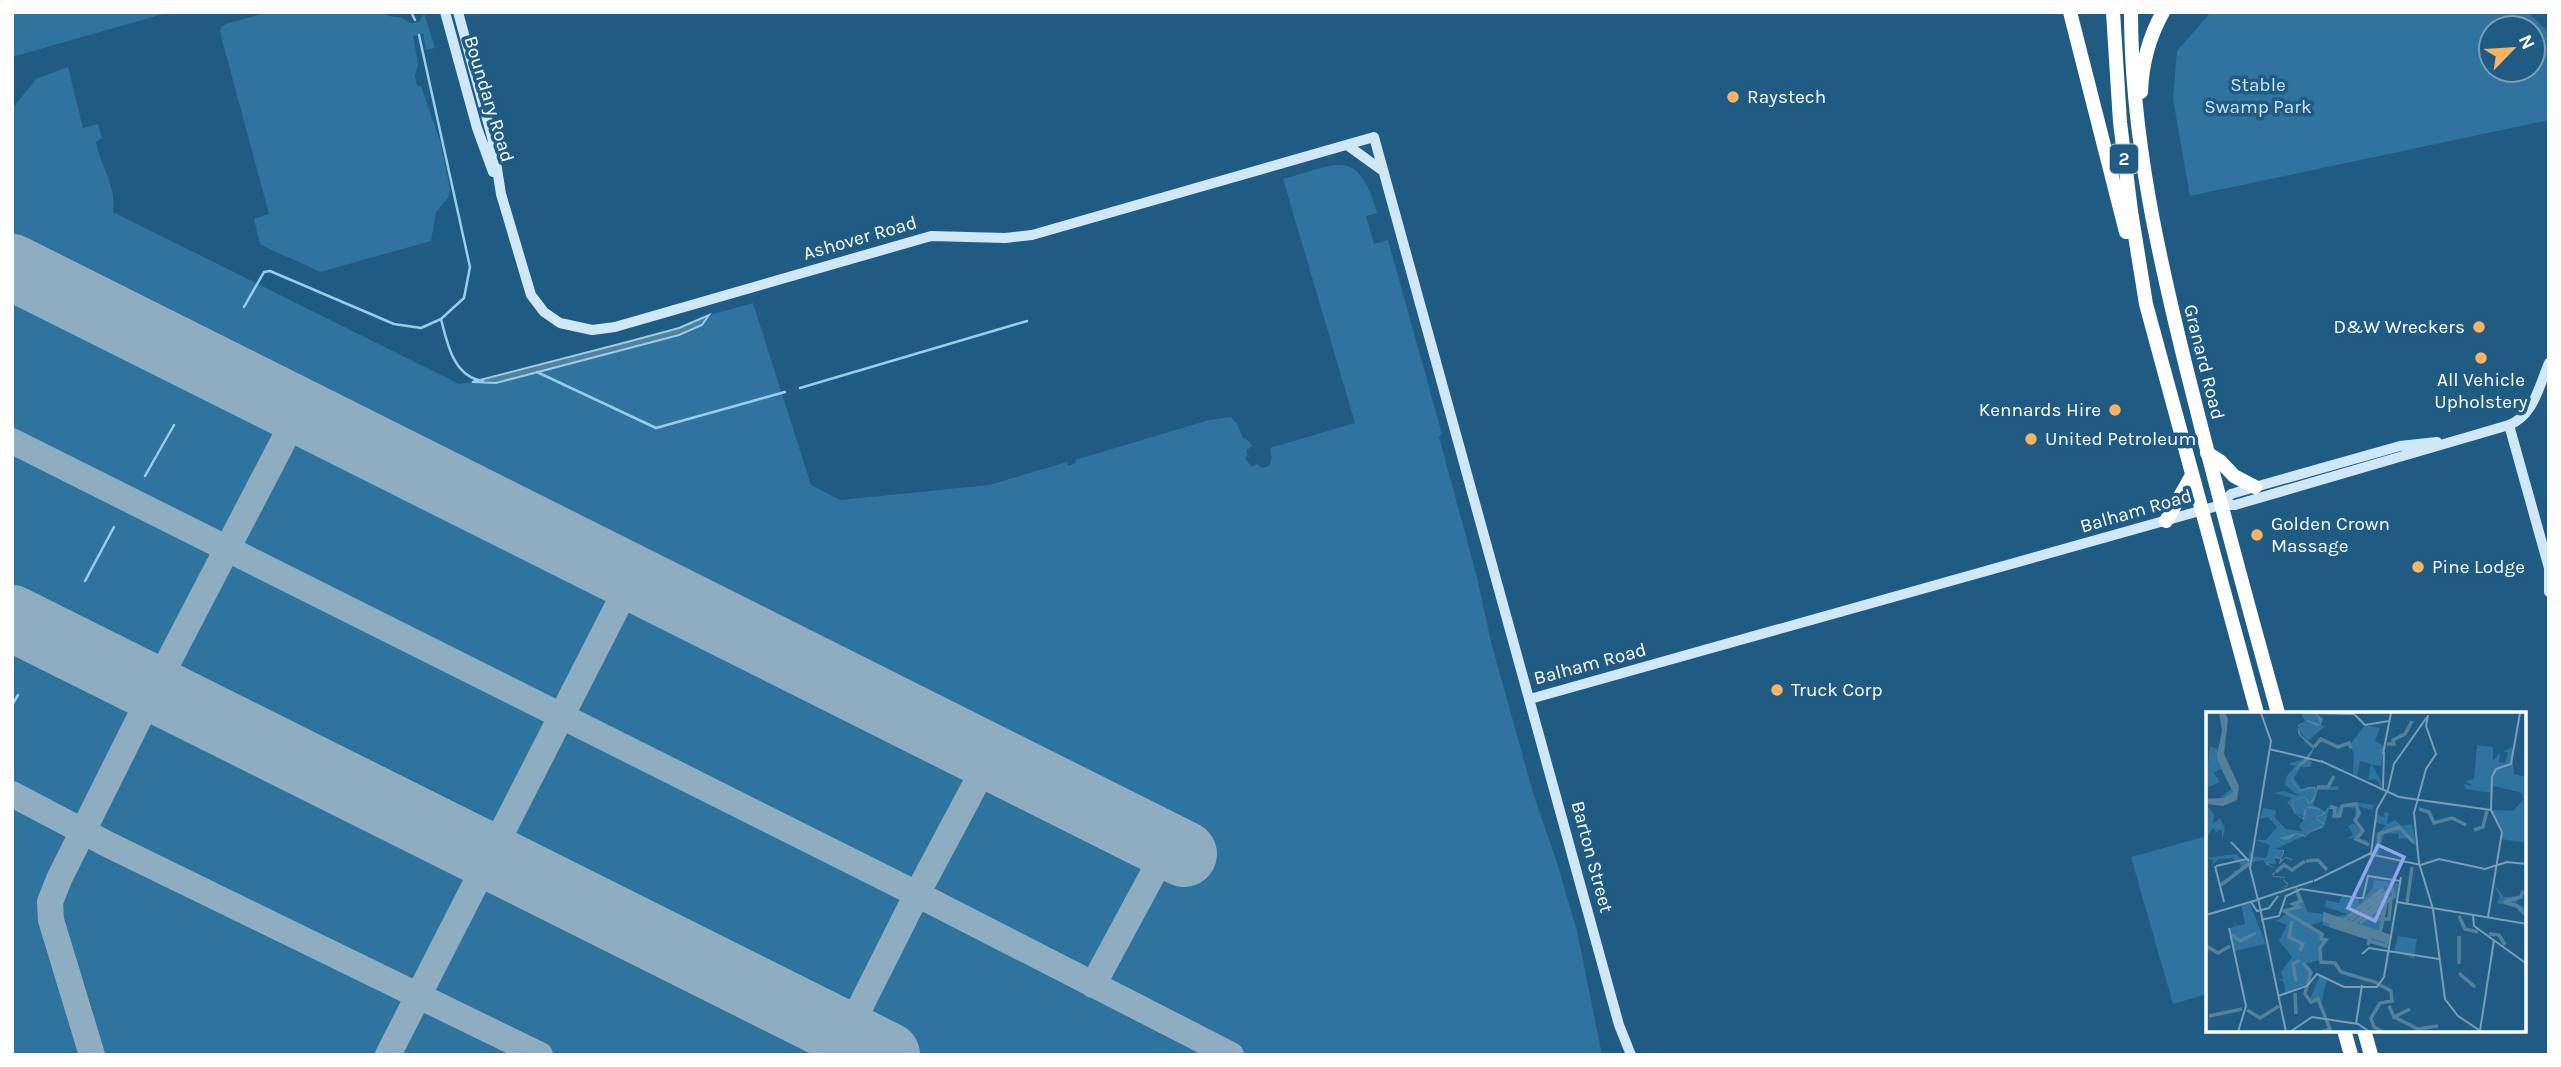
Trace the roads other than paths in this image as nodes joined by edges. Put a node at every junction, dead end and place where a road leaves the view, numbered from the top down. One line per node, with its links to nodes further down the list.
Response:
1 (445, 12): 13 (main road, Boundary Road)
2 (458, 12): 13 (main road, Boundary Road)
3 (2063, 12): 11 (highway)
4 (2070, 12): 11 (highway)
5 (2113, 12): 14 (highway, 2)
6 (2131, 12): 10 (highway, Granard Road / 2)
7 (2163, 12): 10 (highway)
8 (1374, 137): 9 (main road, Ashover Road); 12 (main road, Balham Road)
9 (1348, 145): 12 (main road); 15 (main road, Ashover Road)
10 (2142, 153): 19 (highway, Granard Road / 2)
11 (2109, 168): 14 (highway)
12 (1383, 171): 27 (main road, Balham Road)
13 (501, 194): 15 (main road, Boundary Road)
14 (2146, 304): 20 (highway, 2)
15 (560, 323)
16 (2549, 363): 17 (main road)
17 (2510, 425): 18 (main road, Balham Road); 25 (main road)
18 (2454, 442): 21 (main road, Balham Road); 22 (main road, Balham Road)
19 (2207, 453): 21 (highway); 22 (highway, Granard Road / 2)
20 (2191, 477): 23 (highway, 2); 24 (highway)
21 (2255, 487): 22 (main road, Balham Road)
22 (2221, 505): 23 (main road, Balham Road); 29 (highway, Granard Road / 2)
23 (2201, 512): 24 (main road, Balham Road); 28 (highway, 2)
24 (2166, 521): 27 (main road, Balham Road)
25 (2549, 568): 26 (main road)
26 (2549, 592)
27 (1530, 699): 30 (main road, Barton Street)
28 (2257, 712)
29 (2278, 712)
30 (1619, 1025): 33 (main road, Barton Street); 34 (main road, Barton Street)
31 (2344, 1032): 35 (highway)
32 (2365, 1032): 36 (highway)
33 (1622, 1055)
34 (1631, 1055)
35 (2350, 1055)
36 (2371, 1055)

